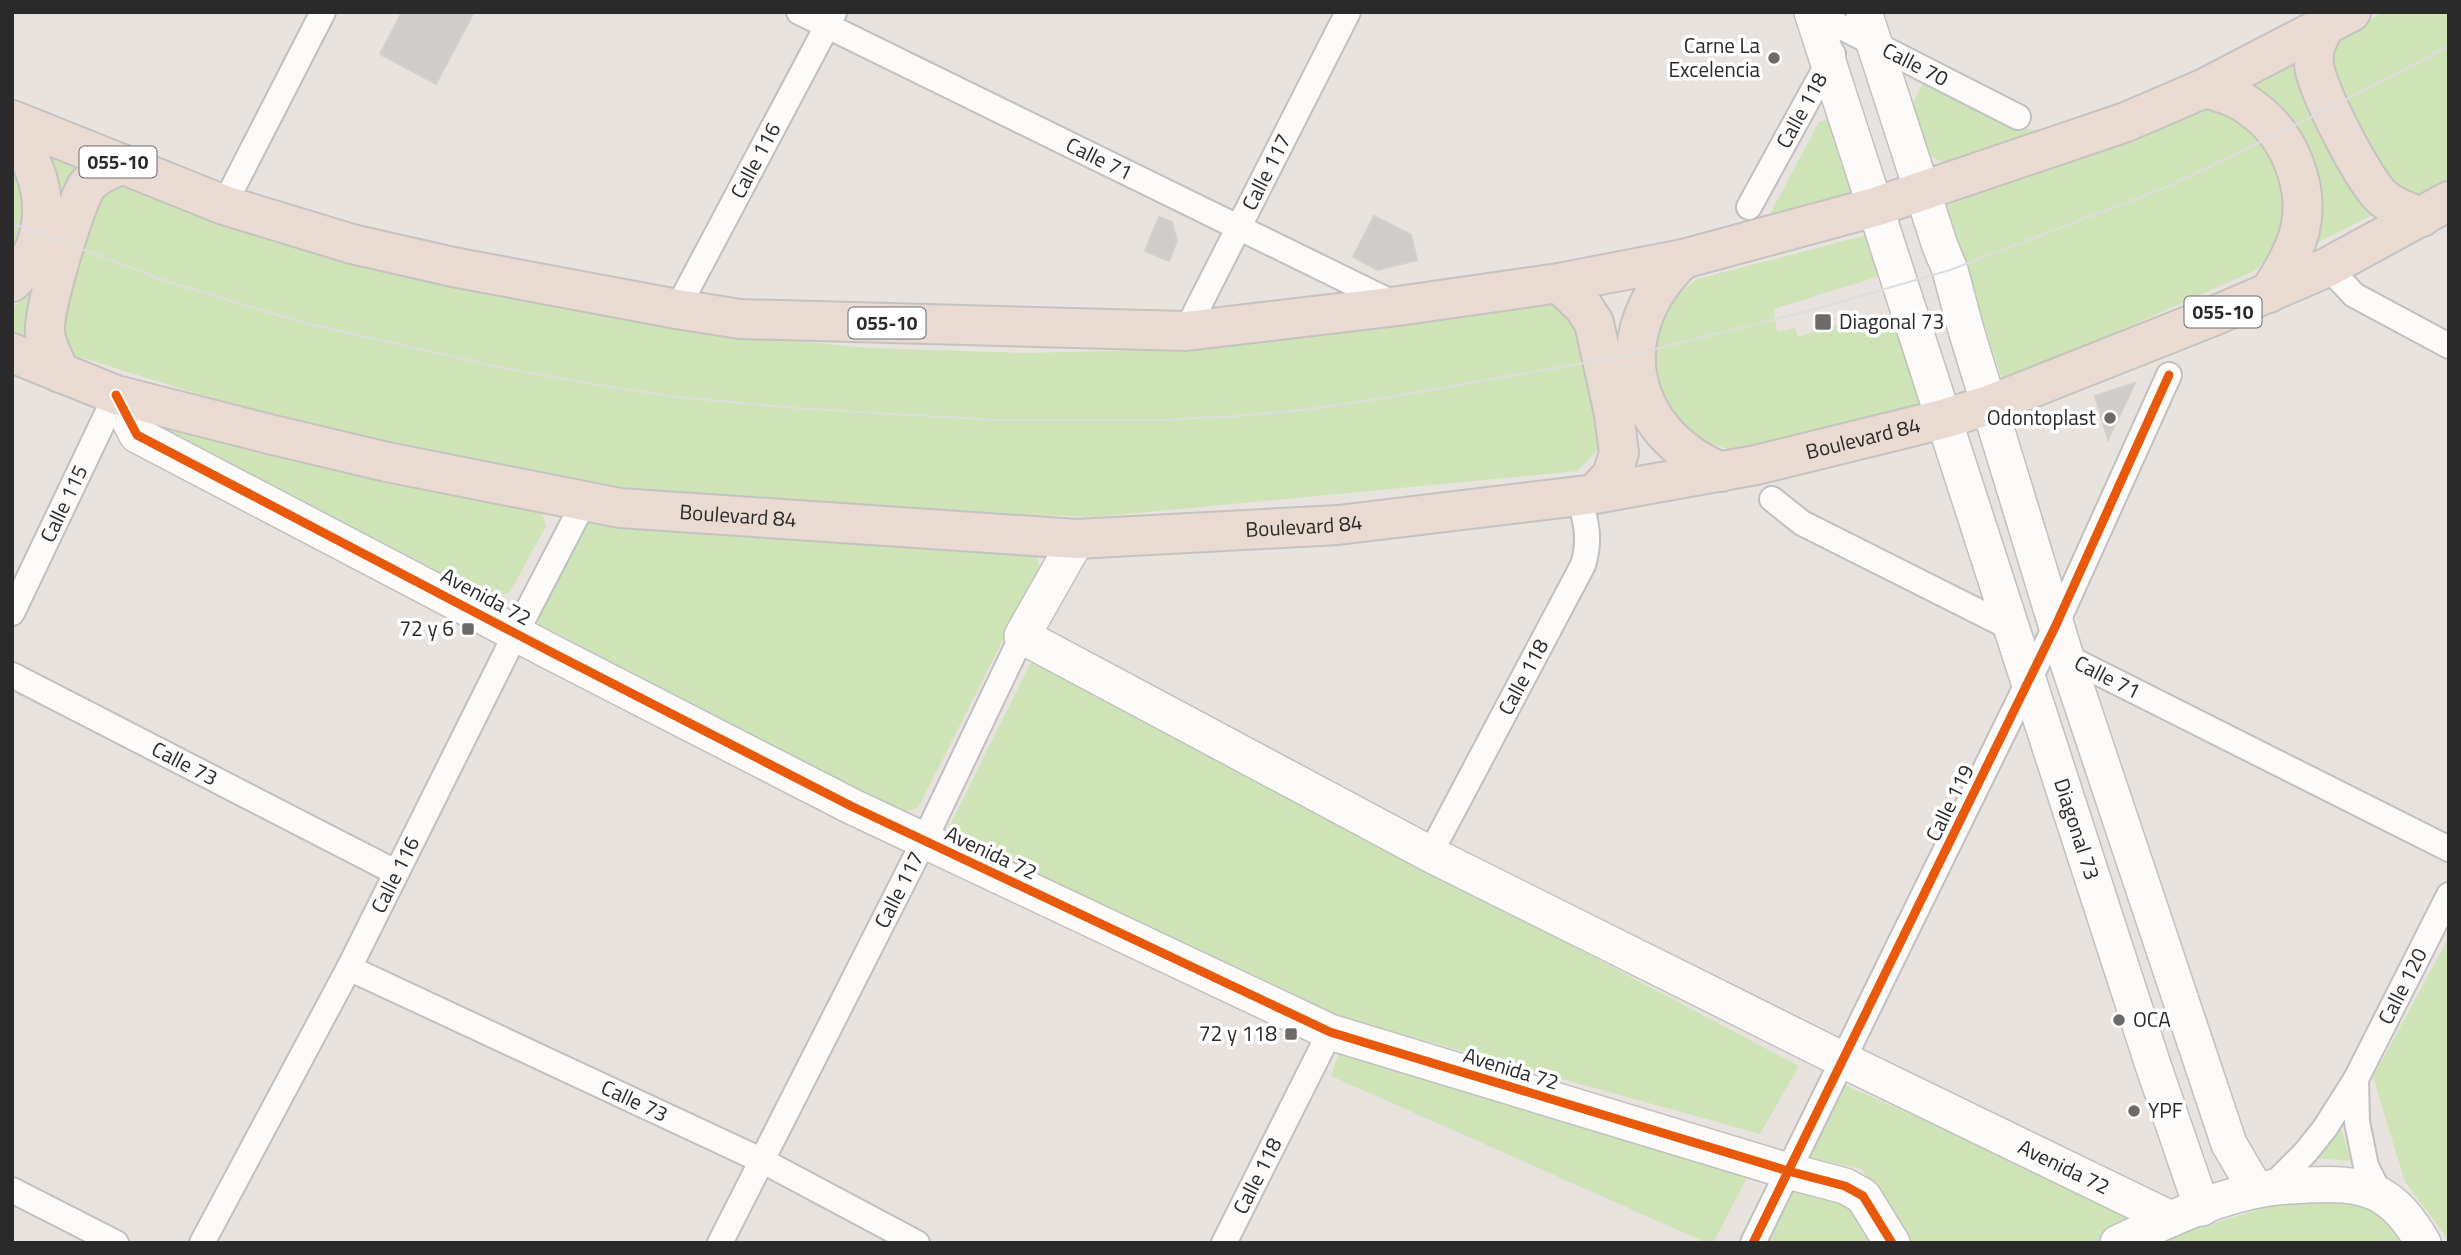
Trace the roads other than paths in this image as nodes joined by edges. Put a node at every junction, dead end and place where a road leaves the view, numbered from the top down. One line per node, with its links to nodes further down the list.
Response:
1 (323, 12): 15 (street)
2 (799, 12): 5 (street, Calle 71)
3 (1348, 12): 19 (street, Calle 117)
4 (1812, 12): 7 (street, Calle 70); 8 (street, Diagonal 73)
5 (831, 20): 19 (street, Calle 71); 26 (street, Calle 116)
6 (2337, 20): 9 (highway, 055-10); 18 (highway)
7 (1860, 24): 8 (street, Calle 118); 10 (street, Calle 70); 14 (street)
8 (1828, 64): 16 (street, Calle 118); 17 (street, Diagonal 73)
9 (2205, 88): 14 (highway, 055-10); 24 (highway)
10 (2018, 117)
11 (12, 120): 13 (highway, 055-10)
12 (12, 133): 22 (highway)
13 (122, 164): 15 (highway, 055-10); 30 (highway)
14 (1923, 191): 17 (highway, 055-10); 33 (street)
15 (224, 205): 26 (highway, 055-10)
16 (1749, 207)
17 (1875, 207): 20 (highway, 055-10); 34 (street, Diagonal 73)
18 (2435, 209): 21 (highway, Boulevard 84 / 055-10)
19 (1238, 229): 25 (street, Calle 71); 27 (street, Calle 117)
20 (1683, 259): 23 (highway, 055-10); 35 (highway)
21 (2328, 267): 24 (highway, Boulevard 84 / 055-10); 28 (street)
22 (12, 282)
23 (1559, 283): 25 (highway, 055-10); 36 (highway)
24 (2269, 293): 33 (highway, Boulevard 84 / 055-10)
25 (1398, 306): 27 (highway, 055-10)
26 (677, 309): 27 (highway, 055-10)
27 (1186, 331)
28 (2449, 346)
29 (12, 353): 30 (highway, 055-10)
30 (60, 373): 32 (highway, 055-10)
31 (2169, 375): 44 (street, Calle 119)
32 (116, 395): 38 (highway, Boulevard 84 / 055-10); 40 (street, Calle 115); 42 (street, Avenida 72)
33 (1989, 405): 34 (highway, Boulevard 84 / 055-10); 44 (street)
34 (1943, 419): 35 (highway, Boulevard 84 / 055-10); 41 (street, Diagonal 73)
35 (1721, 472): 36 (highway, Boulevard 84 / 055-10)
36 (1587, 495): 39 (highway, Boulevard 84 / 055-10); 49 (street, Calle 118)
37 (1772, 499): 41 (street, Calle 71)
38 (584, 502): 39 (highway, Boulevard 84 / 055-10); 42 (street, Calle 116)
39 (1077, 539): 43 (street, Calle 117)
40 (12, 613)
41 (2012, 628): 44 (street, Calle 71); 46 (street, Diagonal 73)
42 (516, 633): 47 (street, Avenida 72); 50 (street, Calle 116)
43 (1022, 636): 47 (street, Calle 117); 49 (street, Avenida 72)
44 (2056, 643): 46 (street, Calle 119); 48 (street, Calle 71); 58 (street)
45 (12, 675): 50 (street, Calle 73)
46 (2029, 681): 54 (street, Calle 119); 61 (street, Diagonal 73)
47 (924, 841): 53 (street, Avenida 72); 56 (street, Calle 117)
48 (2449, 849)
49 (1430, 854): 54 (street, Avenida 72)
50 (395, 872): 52 (street, Calle 116)
51 (2449, 895): 55 (street, Calle 120)
52 (349, 968): 56 (street, Calle 73); 63 (street, Calle 116)
53 (1330, 1032): 57 (street, Avenida 72); 66 (street, Calle 118)
54 (1843, 1060): 57 (street, Calle 119); 61 (street, Avenida 72)
55 (2356, 1079): 58 (street, Calle 120); 60 (street, Calle 120)
56 (763, 1161): 64 (street, Calle 117); 65 (street, Calle 73)
57 (1788, 1171): 67 (street, Calle 119); 68 (street, Avenida 72)
58 (2263, 1189): 60 (street); 61 (street)
59 (12, 1190): 62 (street)
60 (2381, 1196): 70 (street)
61 (2186, 1213): 69 (street)
62 (116, 1243)
63 (202, 1243)
64 (720, 1243)
65 (917, 1243)
66 (1224, 1243)
67 (1753, 1243)
68 (1892, 1243)
69 (2118, 1243)
70 (2423, 1243)

